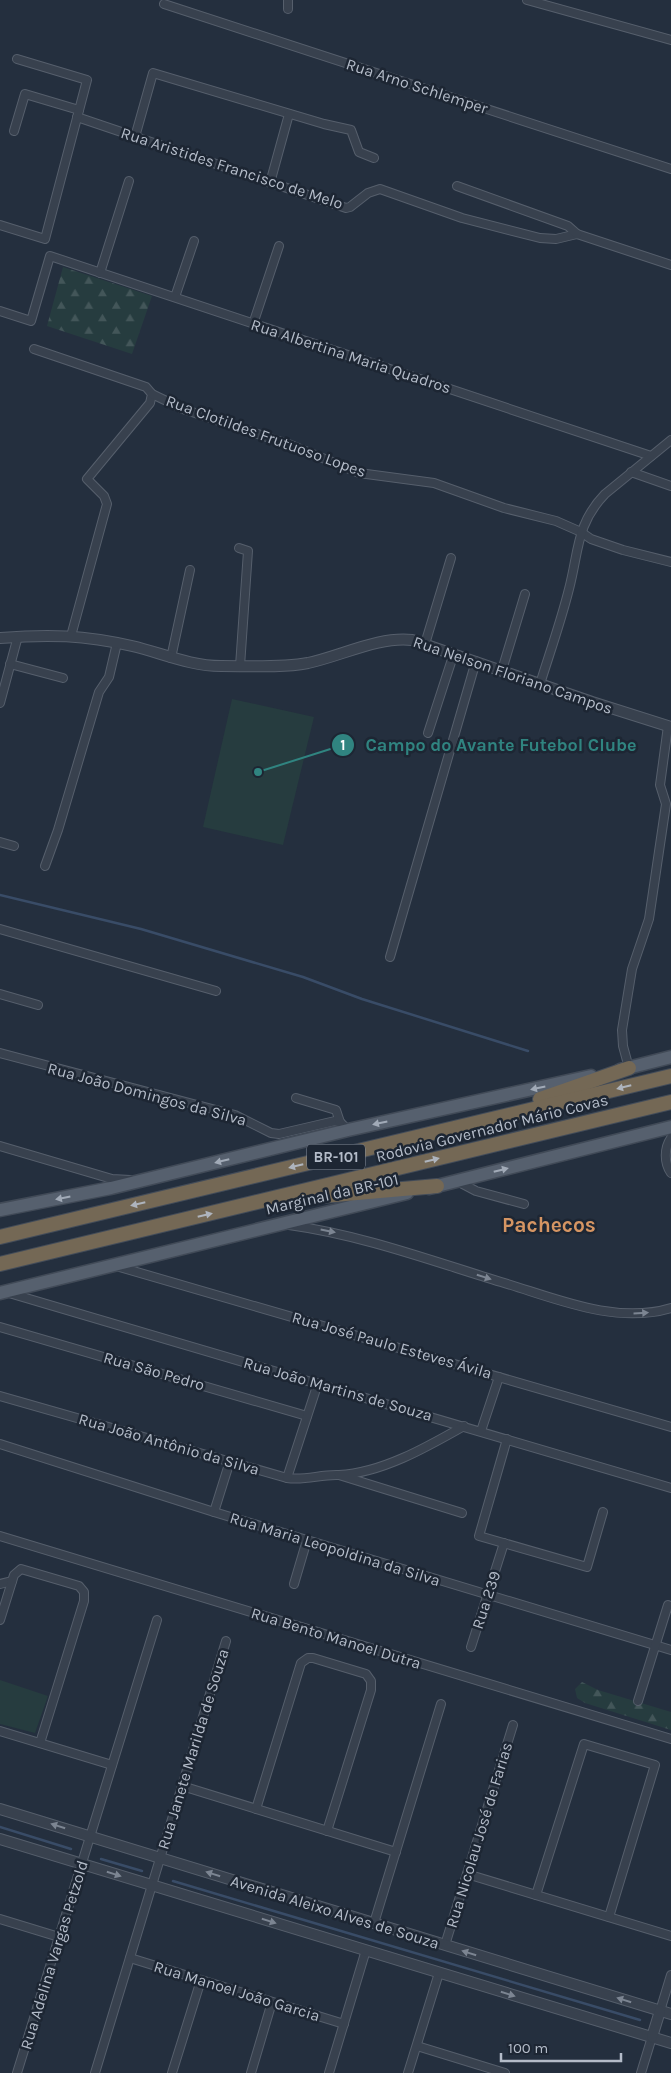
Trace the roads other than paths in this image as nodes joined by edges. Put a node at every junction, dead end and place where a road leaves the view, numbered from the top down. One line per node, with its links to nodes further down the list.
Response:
1 (288, 0): 4 (street)
2 (527, 0): 5 (street)
3 (164, 4): 12 (street, Rua Arno Schlemper)
4 (288, 10)
5 (671, 40)
6 (17, 59): 7 (street)
7 (78, 114): 9 (street, Rua Aristides Francisco de Melo); 10 (street, Rua Aristides Francisco de Melo); 16 (street)
8 (289, 114): 10 (street); 11 (street); 14 (street)
9 (14, 131)
10 (135, 137): 14 (street, Rua Aristides Francisco de Melo)
11 (374, 158)
12 (671, 169)
13 (129, 181): 21 (street)
14 (270, 183): 17 (street, Rua Aristides Francisco de Melo)
15 (457, 186): 17 (street)
16 (0, 225)
17 (576, 234): 20 (street, Rua Aristides Francisco de Melo)
18 (194, 241): 22 (street)
19 (279, 246): 24 (street)
20 (671, 265)
21 (100, 272): 22 (street, Rua Albertina Maria Quadros); 23 (street, Rua Albertina Maria Quadros)
22 (175, 298): 24 (street, Rua Albertina Maria Quadros)
23 (0, 311)
24 (254, 324): 28 (street, Rua Albertina Maria Quadros)
25 (34, 349): 26 (street, Rua Clotildes Frutuoso Lopes)
26 (152, 394): 31 (street, Rua Clotildes Frutuoso Lopes); 38 (street)
27 (671, 440): 28 (street)
28 (652, 456): 29 (street)
29 (631, 472): 30 (street); 31 (street)
30 (671, 486)
31 (581, 532): 34 (street, Rua Clotildes Frutuoso Lopes); 49 (street)
32 (239, 548): 46 (street)
33 (451, 558): 41 (street)
34 (671, 562)
35 (190, 570): 43 (street)
36 (525, 594): 47 (street)
37 (18, 636): 38 (street, Rua Nelson Floriano Campos); 39 (street, Rua Nelson Floriano Campos); 45 (street)
38 (70, 636): 40 (street, Rua Nelson Floriano Campos)
39 (0, 638)
40 (116, 643): 43 (street, Rua Nelson Floriano Campos); 55 (street)
41 (425, 644): 42 (street, Rua Nelson Floriano Campos); 46 (street, Rua Nelson Floriano Campos)
42 (454, 653): 44 (street, Rua Nelson Floriano Campos); 52 (street)
43 (171, 658): 46 (street, Rua Nelson Floriano Campos)
44 (476, 661): 47 (street, Rua Nelson Floriano Campos); 57 (street)
45 (10, 664): 48 (street); 50 (street)
46 (240, 666)
47 (502, 670): 49 (street, Rua Nelson Floriano Campos)
48 (64, 678)
49 (540, 684): 51 (street, Rua Nelson Floriano Campos)
50 (0, 703)
51 (670, 726): 63 (street)
52 (428, 733)
53 (0, 842): 54 (street)
54 (14, 846)
55 (46, 866)
56 (0, 928): 58 (street)
57 (390, 957)
58 (216, 991)
59 (0, 994): 60 (street)
60 (38, 1005)
61 (0, 1053): 67 (street, Rua João Domingos da Silva)
62 (671, 1057): 63 (main road)
63 (629, 1068): 67 (main road, one-way to 67); 68 (highway)
64 (671, 1076): 68 (highway, Rodovia Governador Mário Covas / BR-101, one-way to 68)
65 (296, 1098): 67 (street)
66 (671, 1102): 76 (highway, Rodovia Governador Mário Covas / BR-101, one-way to 66)
67 (344, 1126): 73 (main road, one-way to 73)
68 (464, 1126): 80 (highway, Rodovia Governador Mário Covas / BR-101, one-way to 80)
69 (671, 1127): 74 (main road, Marginal da BR-101, one-way to 69)
70 (671, 1138): 72 (street)
71 (0, 1146): 73 (street)
72 (671, 1173)
73 (142, 1181): 78 (main road, one-way to 78)
74 (457, 1181): 75 (main road, Marginal da BR-101); 77 (street)
75 (437, 1186): 76 (highway); 79 (main road, Marginal da BR-101)
76 (266, 1200): 83 (highway, Rodovia Governador Mário Covas / BR-101, one-way to 76)
77 (524, 1204)
78 (0, 1210)
79 (280, 1223): 84 (main road, Marginal da BR-101); 86 (street, one-way to 86)
80 (35, 1229): 81 (highway); 82 (highway, Rodovia Governador Mário Covas / BR-101)
81 (0, 1232)
82 (0, 1238)
83 (0, 1264)
84 (112, 1265): 85 (main road, Marginal da BR-101); 88 (street, Rua José Paulo Esteves Ávila)
85 (3, 1292): 89 (street, Rua João Martins de Souza)
86 (671, 1308)
87 (0, 1326): 91 (street, Rua São Pedro)
88 (499, 1377): 93 (street, Rua José Paulo Esteves Ávila); 94 (street)
89 (318, 1383): 91 (street); 92 (street, Rua João Martins de Souza)
90 (0, 1396): 97 (street, Rua João Antônio da Silva)
91 (307, 1416): 99 (street)
92 (464, 1426): 94 (street, Rua João Martins de Souza); 98 (street)
93 (671, 1427)
94 (481, 1431): 95 (street, Rua João Martins de Souza)
95 (507, 1439): 100 (street, Rua João Martins de Souza); 106 (street)
96 (0, 1444): 101 (street, Rua Maria Leopoldina da Silva)
97 (230, 1462): 99 (street, Rua João Antônio da Silva); 101 (street)
98 (339, 1476): 99 (street, Rua João Antônio da Silva); 102 (street)
99 (287, 1478)
100 (671, 1488)
101 (214, 1512): 105 (street, Rua Maria Leopoldina da Silva)
102 (462, 1512)
103 (603, 1512): 106 (street)
104 (0, 1536): 122 (street, Rua Bento Manoel Dutra)
105 (307, 1540): 109 (street); 110 (street, Rua Maria Leopoldina da Silva)
106 (504, 1543): 110 (street, Rua 239)
107 (12, 1581): 108 (street); 112 (street); 123 (street)
108 (0, 1584)
109 (294, 1584)
110 (488, 1595): 115 (street, Rua Maria Leopoldina da Silva); 116 (street, Rua 239)
111 (668, 1605): 115 (street)
112 (0, 1620)
113 (157, 1620): 124 (street, Rua Adelina Vargas Petzold)
114 (226, 1641): 125 (street, Rua Janete Marilda de Souza)
115 (656, 1645): 117 (street, Rua Maria Leopoldina da Silva); 118 (street)
116 (471, 1648)
117 (671, 1650)
118 (638, 1701)
119 (441, 1704): 131 (street)
120 (513, 1725): 134 (street, Rua Nicolau José de Farias)
121 (0, 1731): 123 (street)
122 (671, 1740)
123 (40, 1743): 124 (street)
124 (112, 1765): 129 (street, Rua Adelina Vargas Petzold)
125 (182, 1786): 127 (street); 132 (street, Rua Janete Marilda de Souza)
126 (0, 1809): 129 (street, Avenida Aleixo Alves de Souza, one-way to 126)
127 (256, 1809): 128 (street); 128 (street)
128 (327, 1831): 131 (street)
129 (90, 1836): 132 (street, Avenida Aleixo Alves de Souza); 133 (street, Rua Adelina Vargas Petzold)
130 (0, 1839): 133 (street, Avenida Aleixo Alves de Souza)
131 (396, 1852): 139 (street)
132 (160, 1858): 135 (street, Rua Janete Marilda de Souza); 139 (street, Avenida Aleixo Alves de Souza, one-way to 132)
133 (82, 1864): 135 (street, Avenida Aleixo Alves de Souza, one-way to 135); 141 (street, Rua Adelina Vargas Petzold)
134 (467, 1874): 136 (street); 142 (street, Rua Nicolau José de Farias)
135 (152, 1885): 143 (street, Avenida Aleixo Alves de Souza, one-way to 143); 144 (street, Rua Janete Marilda de Souza)
136 (536, 1895): 137 (street); 137 (street)
137 (609, 1917): 140 (street)
138 (0, 1919): 141 (street)
139 (374, 1924): 142 (street, Avenida Aleixo Alves de Souza)
140 (671, 1936)
141 (59, 1937): 156 (street, Rua Adelina Vargas Petzold)
142 (445, 1945): 149 (street, Avenida Aleixo Alves de Souza, one-way to 142)
143 (366, 1950): 145 (street, Avenida Aleixo Alves de Souza); 151 (street)
144 (130, 1958): 147 (street, Rua Manoel João Garcia); 157 (street, Rua Janete Marilda de Souza)
145 (439, 1973): 152 (street, Avenida Aleixo Alves de Souza, one-way to 152); 154 (street)
146 (671, 1975): 149 (street)
147 (201, 1980): 148 (street, Rua Manoel João Garcia); 158 (street)
148 (272, 2002): 151 (street, Rua Manoel João Garcia); 159 (street)
149 (660, 2011): 150 (street, Avenida Aleixo Alves de Souza); 152 (street)
150 (671, 2014)
151 (344, 2024): 160 (street)
152 (652, 2037): 153 (street, Avenida Aleixo Alves de Souza); 163 (street)
153 (671, 2043)
154 (416, 2046): 155 (street); 161 (street)
155 (488, 2070): 162 (street)
156 (17, 2073)
157 (95, 2073)
158 (172, 2073)
159 (250, 2073)
160 (329, 2073)
161 (408, 2073)
162 (505, 2073)
163 (641, 2073)

